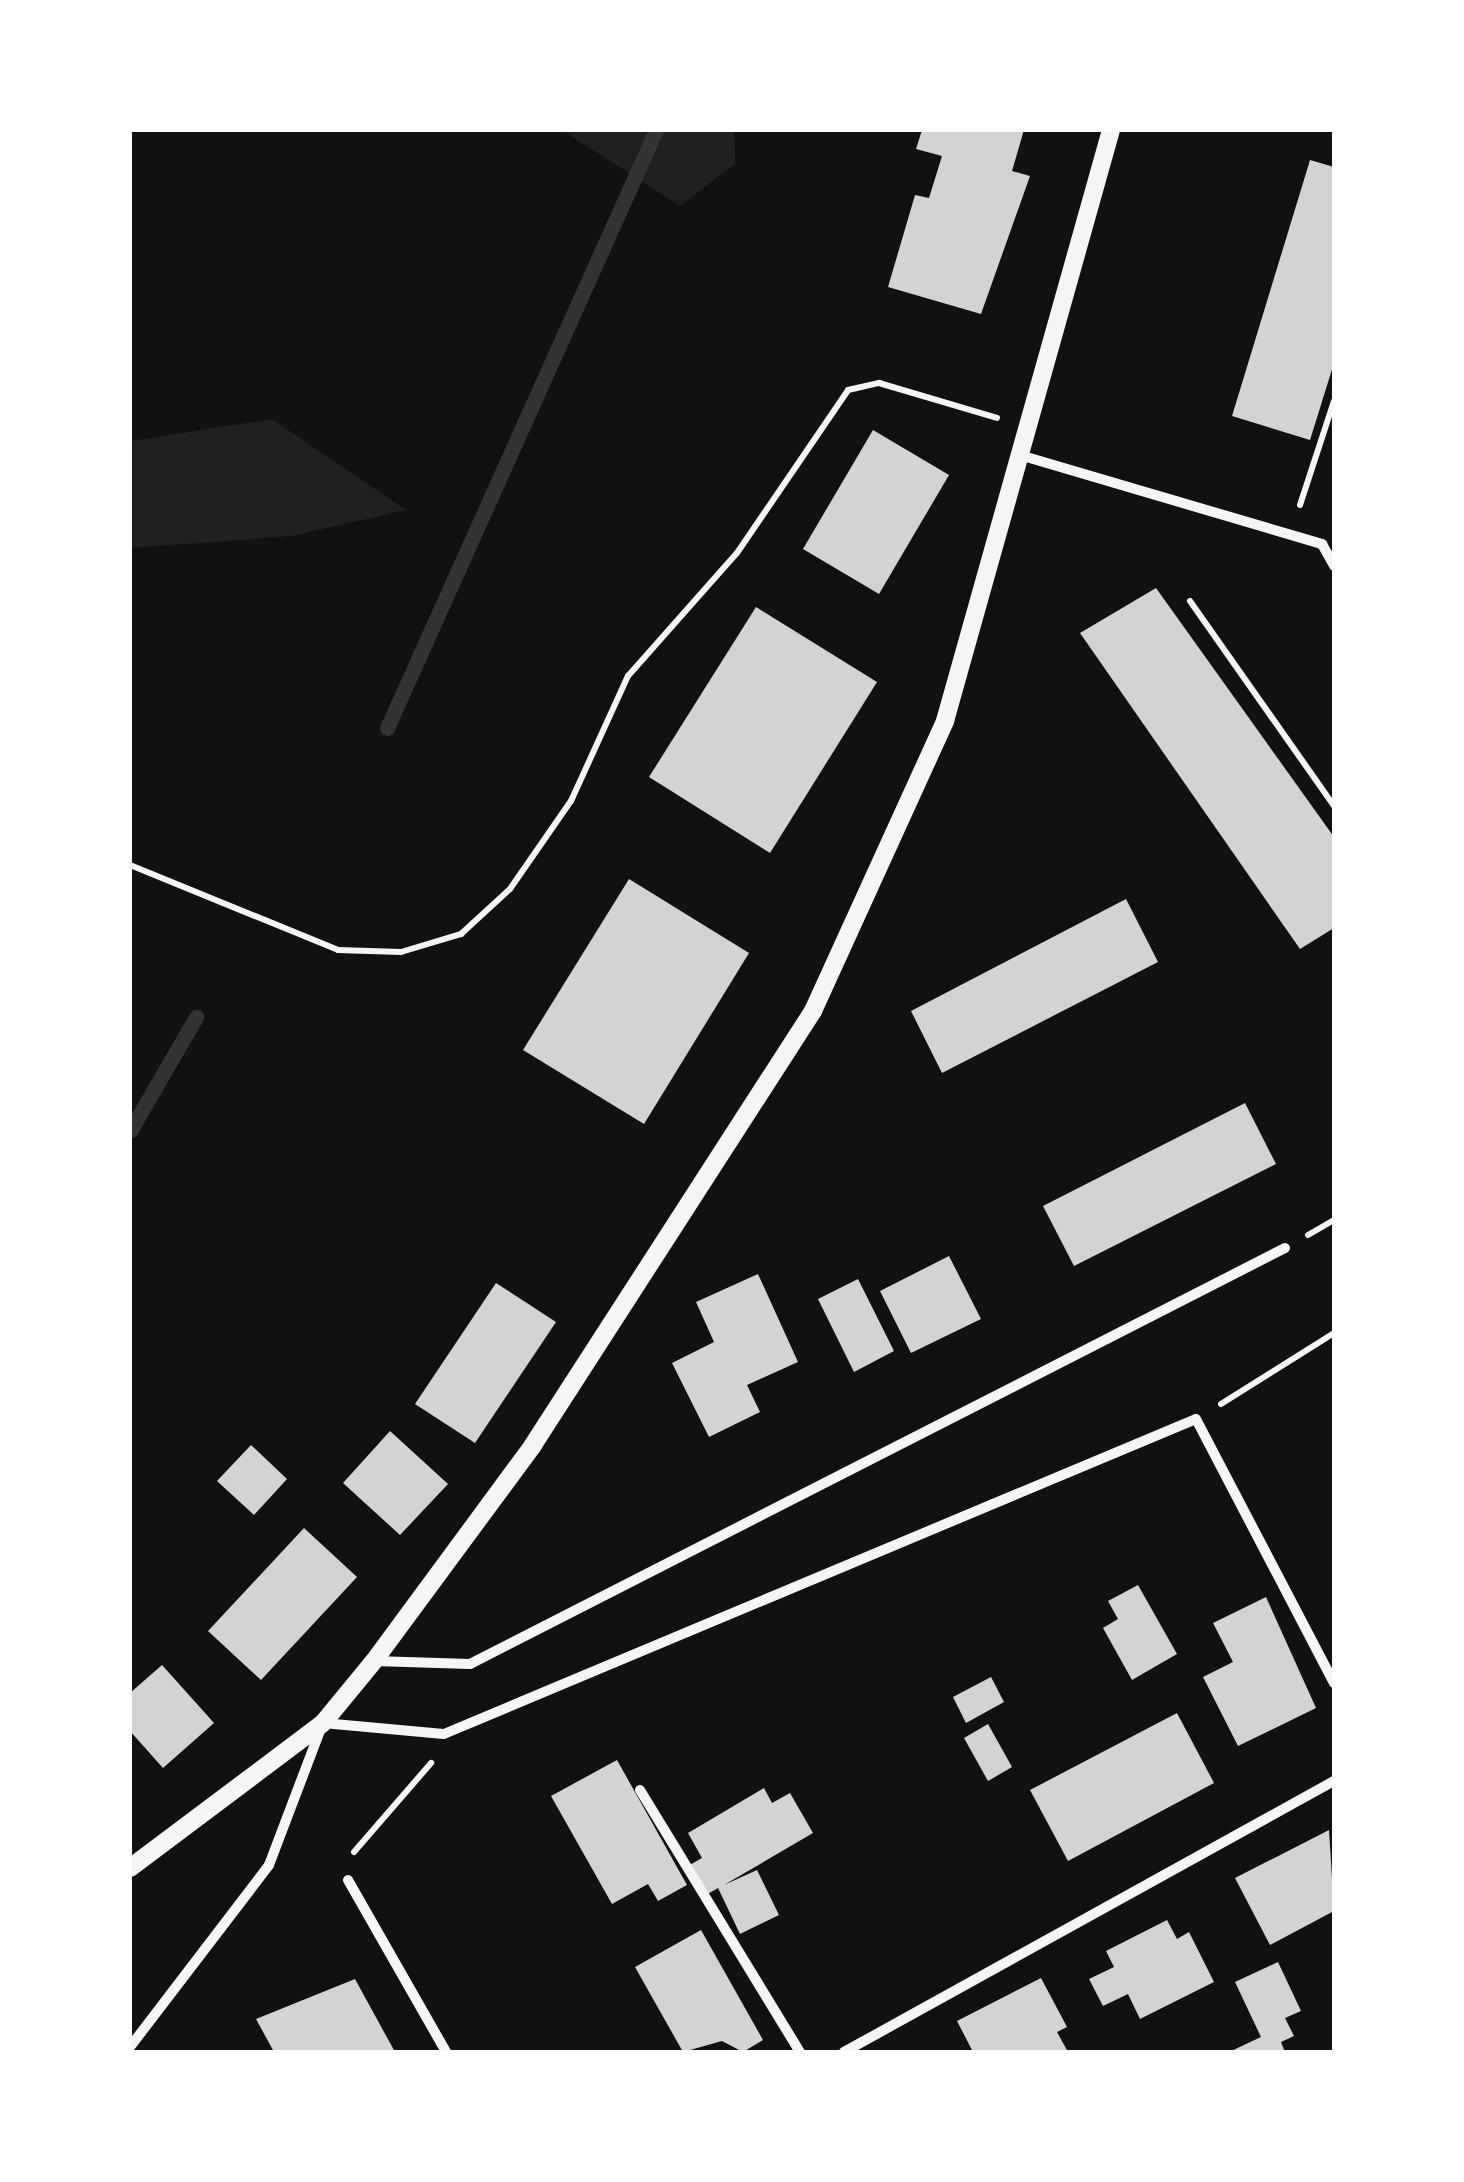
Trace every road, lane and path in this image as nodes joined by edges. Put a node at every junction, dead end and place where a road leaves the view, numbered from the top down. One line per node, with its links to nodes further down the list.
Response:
1 (1111, 130): 3 (street)
2 (1334, 400): 5 (path)
3 (1030, 428): 4 (street); 10 (path)
4 (1023, 456): 5 (street); 14 (street)
5 (1291, 535): 6 (street)
6 (1328, 544): 7 (street)
7 (1334, 566)
8 (1190, 600): 9 (path)
9 (1334, 806)
10 (130, 865)
11 (1285, 1248): 14 (street)
12 (1334, 1333): 13 (path)
13 (1196, 1419): 15 (street); 17 (street)
14 (374, 1661): 16 (street)
15 (1334, 1683)
16 (323, 1723): 17 (street); 20 (street); 22 (street)
17 (444, 1734): 21 (path)
18 (1334, 1781): 25 (street)
19 (640, 1790): 24 (street)
20 (130, 1868)
21 (348, 1880): 23 (street)
22 (130, 2047)
23 (446, 2052)
24 (800, 2052)
25 (844, 2052)

